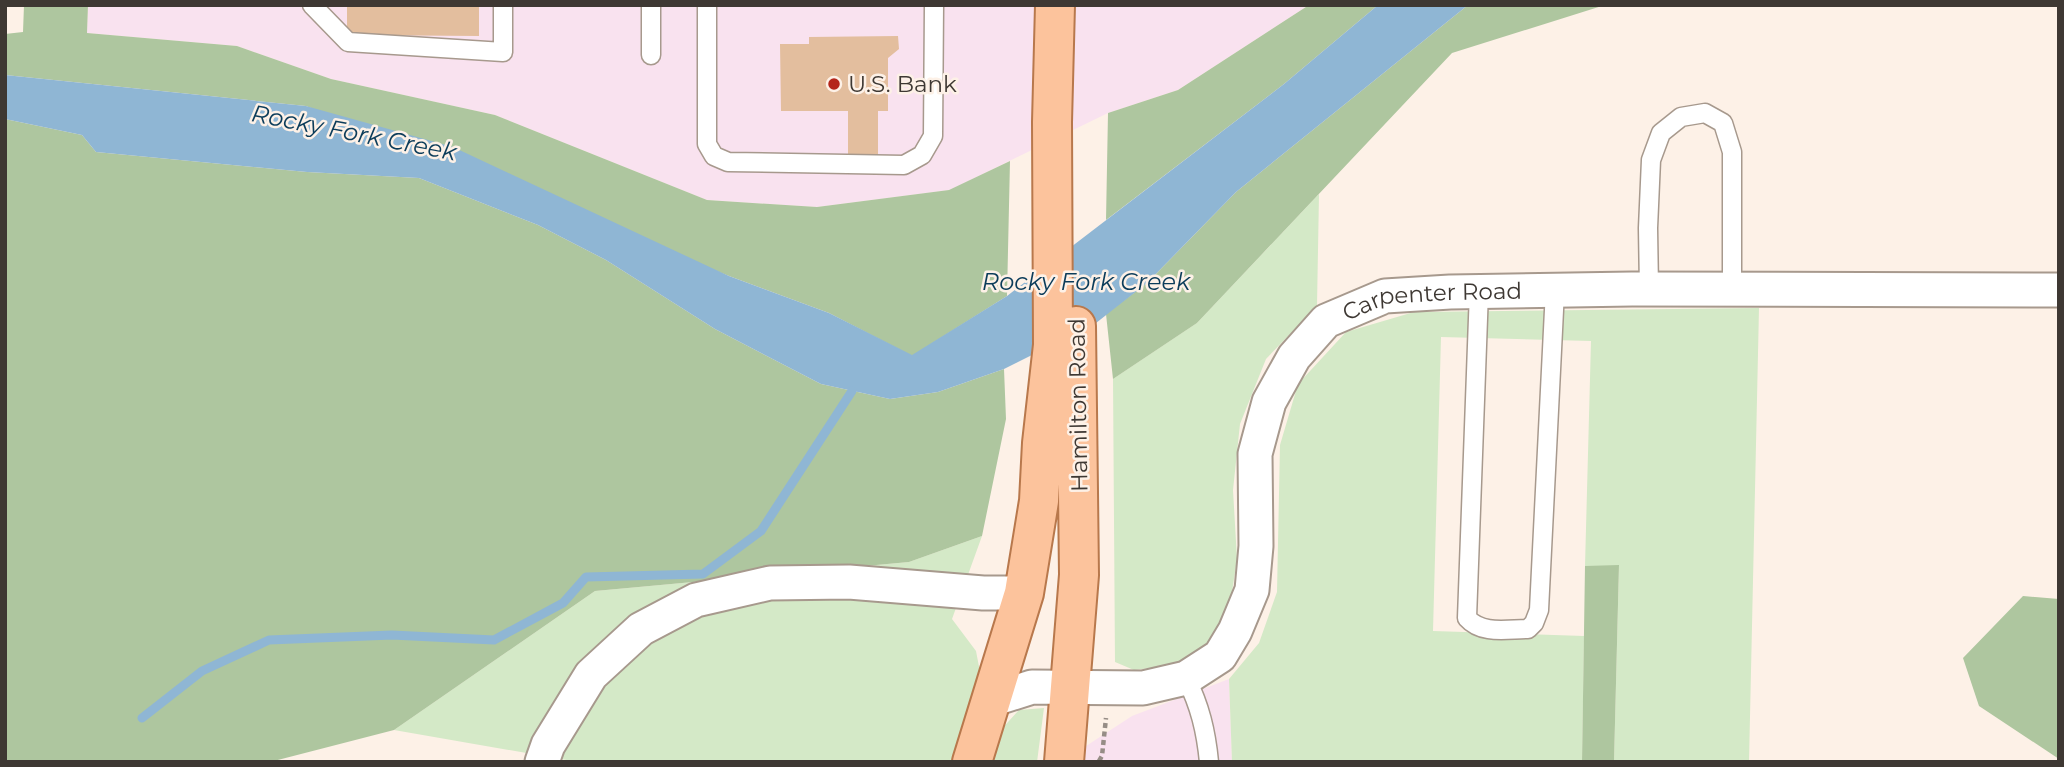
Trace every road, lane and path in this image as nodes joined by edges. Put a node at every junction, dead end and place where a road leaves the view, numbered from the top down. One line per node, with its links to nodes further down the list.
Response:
1 (312, 5): 2 (lane)
2 (503, 5)
3 (652, 5): 8 (lane)
4 (707, 5): 5 (lane)
5 (934, 5)
6 (1055, 5): 9 (main road, Hamilton Road)
7 (1066, 5): 9 (main road, Hamilton Road)
8 (651, 55)
9 (1063, 116): 15 (main road, Hamilton Road)
10 (1649, 289): 11 (street, Carpenter Road); 12 (street, Carpenter Road); 12 (lane)
11 (1555, 290): 14 (street, Carpenter Road); 14 (lane)
12 (1732, 290): 13 (street, Carpenter Road)
13 (2059, 290)
14 (1479, 291): 17 (street, Carpenter Road)
15 (1060, 442): 16 (main road, Hamilton Road); 18 (main road, Hamilton Road)
16 (1024, 593): 20 (main road, Hamilton Road); 21 (street)
17 (1186, 678): 18 (street, Carpenter Road); 24 (lane)
18 (1071, 689): 20 (street, Carpenter Road); 22 (main road, Hamilton Road)
19 (1106, 726): 23 (path)
20 (978, 739)
21 (542, 762)
22 (1064, 762)
23 (1098, 762)
24 (1209, 762)

